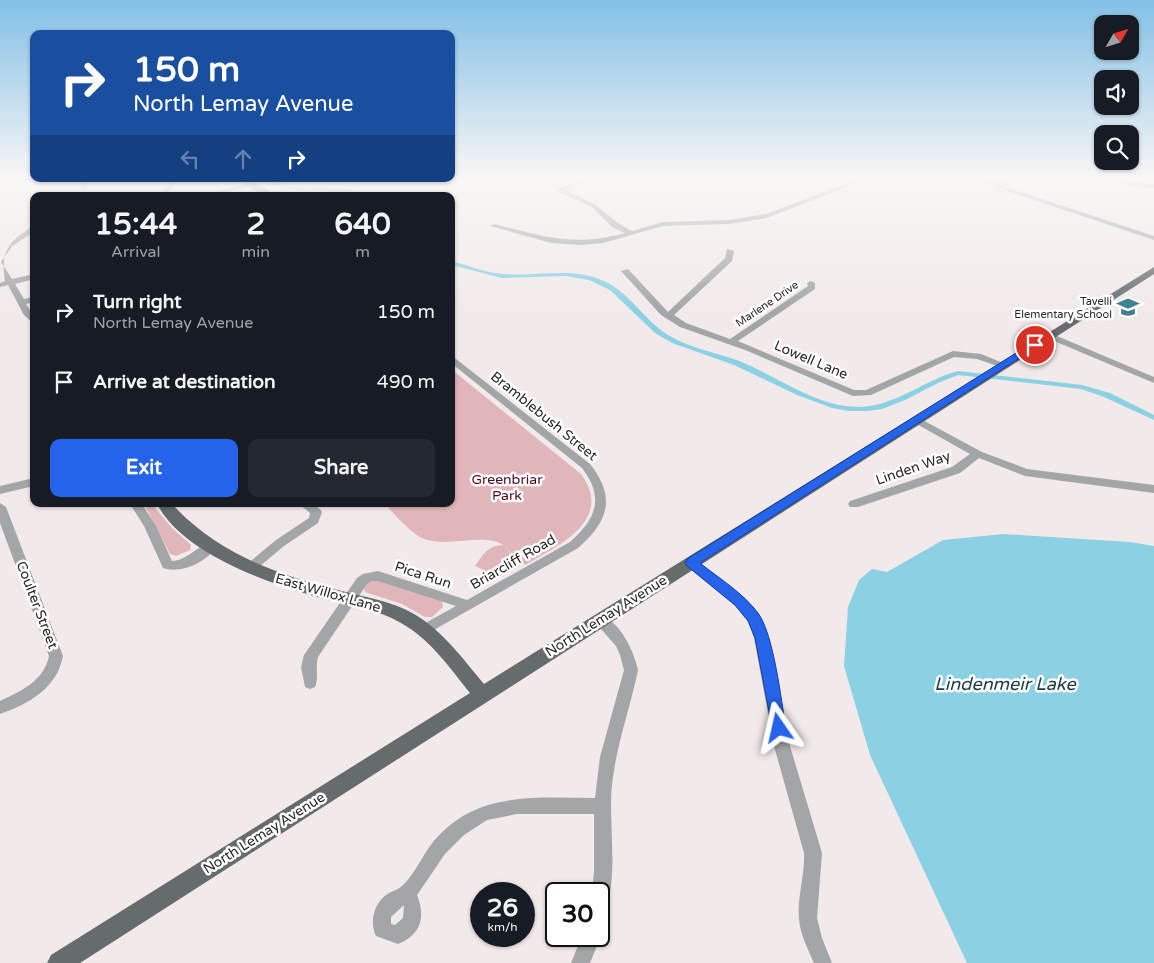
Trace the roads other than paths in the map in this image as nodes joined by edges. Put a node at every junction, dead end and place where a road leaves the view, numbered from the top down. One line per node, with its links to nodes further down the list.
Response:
1 (612, 222): 6 (street)
2 (729, 222): 6 (street)
3 (1106, 222): 7 (street)
4 (494, 226): 6 (street)
5 (30, 231): 8 (street)
6 (631, 233)
7 (1154, 238)
8 (12, 242): 9 (street); 11 (street)
9 (0, 243)
10 (730, 251): 22 (street)
11 (0, 260)
12 (0, 266): 16 (street)
13 (1154, 270): 23 (main road, North Lemay Avenue)
14 (625, 271): 22 (street, Lowell Lane)
15 (30, 277): 16 (street)
16 (10, 283): 18 (street); 20 (street)
17 (811, 283): 24 (street, Marlene Drive)
18 (0, 285)
19 (30, 300): 20 (street)
20 (20, 303): 21 (street)
21 (30, 316)
22 (668, 316): 24 (street, Lowell Lane)
23 (1050, 336): 26 (main road, North Lemay Avenue); 27 (street)
24 (730, 342): 26 (street, Lowell Lane)
25 (455, 361): 34 (street, Bramblebush Street)
26 (1004, 365): 28 (main road, North Lemay Avenue)
27 (1154, 380)
28 (917, 420): 29 (street); 40 (main road, North Lemay Avenue)
29 (978, 454): 31 (street); 33 (street, Linden Way)
30 (30, 483): 32 (street)
31 (1154, 489)
32 (0, 490)
33 (854, 504)
34 (601, 506): 43 (street, Briarcliff Road)
35 (0, 507): 48 (street, Coulter Street)
36 (138, 507): 39 (street)
37 (167, 507): 39 (main road, East Willox Lane)
38 (309, 507): 41 (street)
39 (210, 547): 41 (main road, East Willox Lane)
40 (691, 563): 44 (main road, North Lemay Avenue); 55 (street)
41 (250, 568): 42 (main road, East Willox Lane)
42 (349, 599): 43 (street, Pica Run); 45 (main road, East Willox Lane); 46 (street, Pica Run)
43 (468, 605): 45 (street, Briarcliff Road)
44 (600, 620): 47 (main road, North Lemay Avenue); 49 (street)
45 (425, 630): 47 (main road, East Willox Lane)
46 (310, 683)
47 (482, 695): 53 (main road, North Lemay Avenue)
48 (0, 708)
49 (603, 806): 50 (street); 51 (street)
50 (603, 882)
51 (408, 893)
52 (587, 947): 54 (street)
53 (59, 963)
54 (580, 963)
55 (823, 963)

